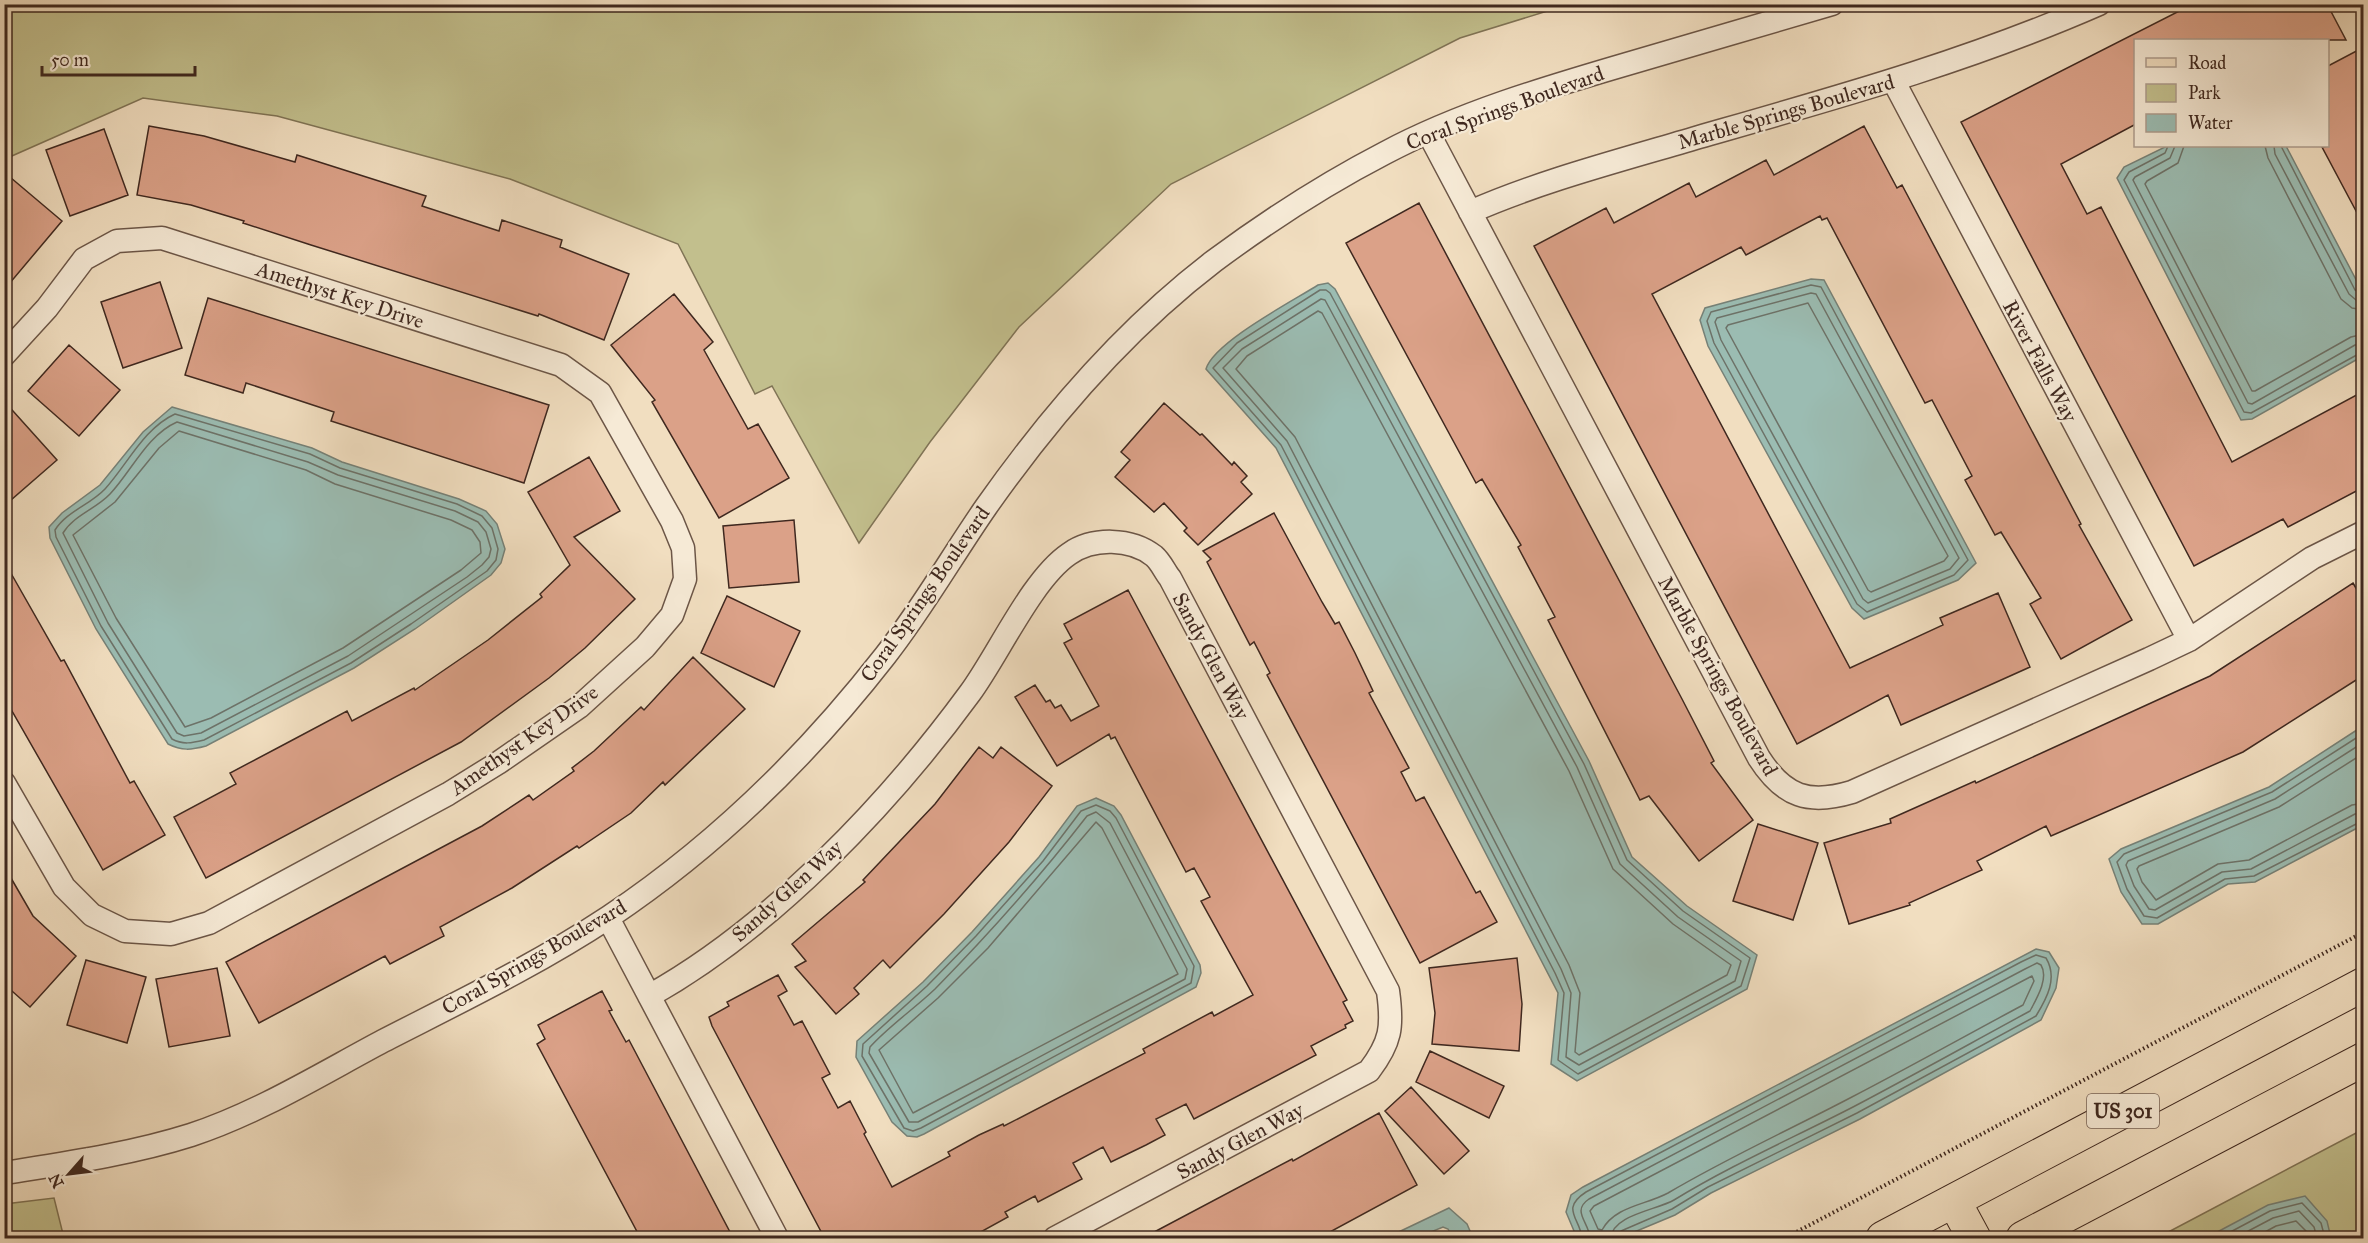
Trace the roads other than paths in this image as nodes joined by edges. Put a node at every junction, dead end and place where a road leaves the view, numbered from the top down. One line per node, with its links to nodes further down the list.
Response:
1 (1832, 4): 4 (street, Coral Springs Boulevard)
2 (2099, 4): 3 (street, Marble Springs Boulevard)
3 (1893, 80): 5 (street, Marble Springs Boulevard); 8 (street, River Falls Way)
4 (1429, 134): 5 (street, Marble Springs Boulevard); 10 (street, Coral Springs Boulevard)
5 (1470, 212): 8 (street, Marble Springs Boulevard)
6 (4, 355): 9 (street, Amethyst Key Drive)
7 (2364, 531): 8 (street, Marble Springs Boulevard)
8 (2189, 640)
9 (4, 783)
10 (608, 918): 12 (street); 14 (street, Coral Springs Boulevard)
11 (2364, 984): 15 (main road, US 301)
12 (649, 996): 16 (street); 17 (street, Sandy Glen Way)
13 (2364, 1059): 20 (main road)
14 (4, 1173)
15 (1954, 1201): 18 (main road, US 301); 19 (main road)
16 (777, 1239)
17 (1055, 1239)
18 (1883, 1239)
19 (1974, 1239)
20 (2023, 1239)

